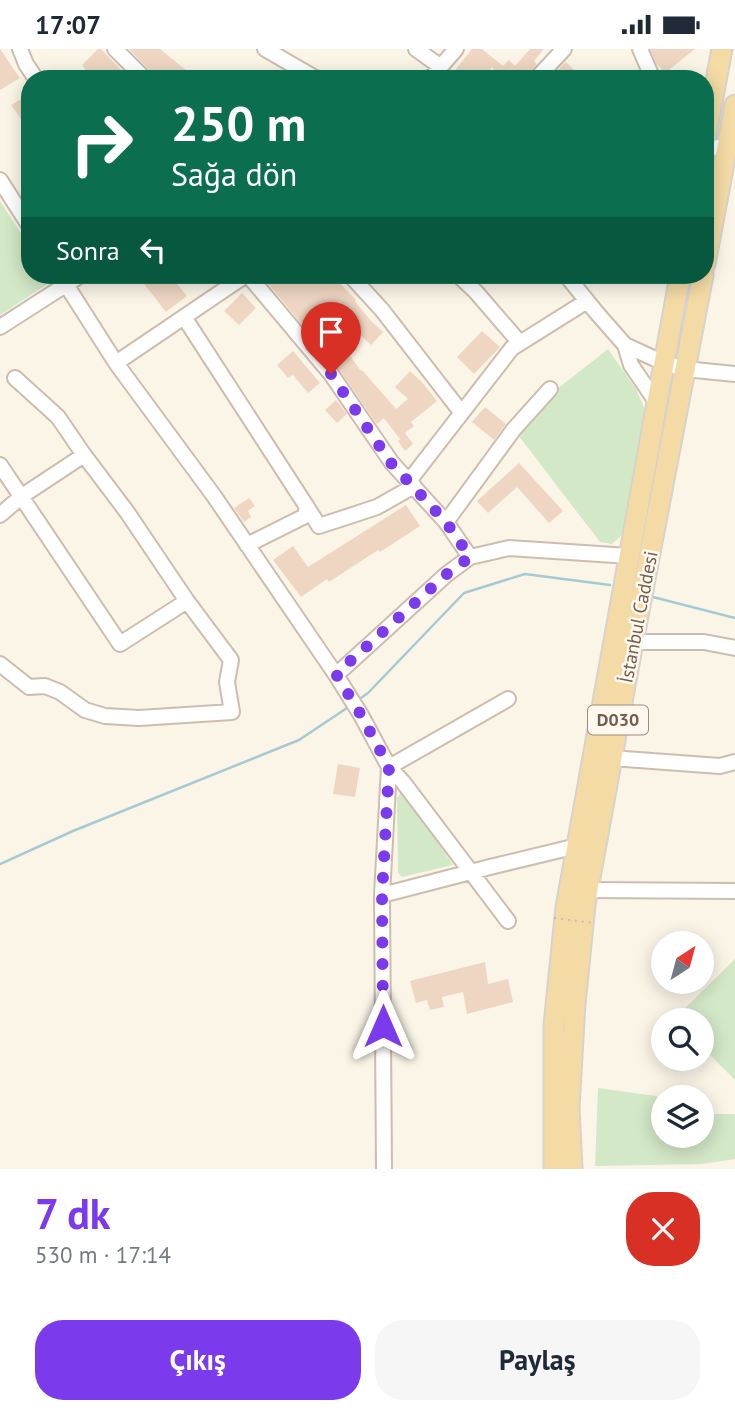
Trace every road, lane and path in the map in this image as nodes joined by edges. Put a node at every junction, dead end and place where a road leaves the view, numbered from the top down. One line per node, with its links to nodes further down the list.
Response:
1 (20, 49): 10 (street)
2 (116, 49): 11 (street)
3 (265, 49): 12 (street)
4 (416, 49): 9 (street)
5 (456, 49): 9 (street)
6 (564, 49): 14 (street)
7 (640, 49): 15 (street)
8 (722, 49): 16 (main road)
9 (441, 67): 13 (street)
10 (30, 70)
11 (136, 70)
12 (301, 70)
13 (438, 70)
14 (545, 70)
15 (649, 70)
16 (714, 91)
17 (735, 105): 18 (main road)
18 (727, 146): 19 (street); 22 (main road)
19 (714, 148)
20 (0, 180): 21 (street)
21 (21, 213)
22 (714, 216)
23 (58, 284): 34 (street)
24 (66, 284): 37 (street)
25 (234, 284): 33 (street)
26 (255, 284): 47 (street)
27 (359, 284): 44 (street)
28 (468, 284): 35 (street)
29 (573, 284): 32 (street)
30 (678, 284): 38 (main road, İstanbul Caddesi / D030)
31 (701, 284): 39 (main road, İstanbul Caddesi / D030)
32 (587, 301): 35 (street); 36 (street)
33 (184, 317): 37 (street); 49 (street)
34 (0, 327)
35 (520, 343): 44 (street)
36 (625, 345): 38 (street); 43 (street)
37 (117, 363): 52 (street)
38 (664, 363): 39 (street); 43 (main road, İstanbul Caddesi / D030)
39 (685, 369): 40 (street); 56 (main road, İstanbul Caddesi / D030)
40 (735, 374)
41 (15, 378): 45 (street)
42 (550, 389): 51 (street)
43 (657, 403): 53 (main road, İstanbul Caddesi / D030)
44 (461, 412): 47 (street)
45 (84, 455): 48 (street); 55 (street)
46 (0, 465): 48 (street)
47 (412, 484): 49 (street); 51 (street)
48 (22, 496): 50 (street); 55 (street)
49 (307, 507): 52 (street)
50 (0, 515)
51 (446, 522): 54 (street)
52 (247, 545): 59 (street)
53 (629, 556): 54 (street); 64 (main road, İstanbul Caddesi / D030)
54 (470, 557): 59 (street)
55 (187, 601): 58 (street)
56 (632, 642): 57 (street); 61 (main road, İstanbul Caddesi / D030)
57 (735, 648)
58 (0, 664)
59 (339, 679): 63 (street)
60 (508, 699): 63 (street)
61 (611, 758): 62 (street); 66 (main road, İstanbul Caddesi / D030)
62 (735, 762)
63 (389, 767): 65 (street); 68 (street)
64 (577, 846): 65 (street); 73 (main road, İstanbul Caddesi / D030)
65 (471, 872): 68 (street); 70 (street)
66 (587, 890): 67 (street); 74 (main road, İstanbul Caddesi / D030)
67 (735, 891)
68 (382, 895): 72 (street)
69 (554, 918): 71 (path, bridge)
70 (508, 921)
71 (594, 923)
72 (384, 1169)
73 (554, 1169)
74 (572, 1169)

